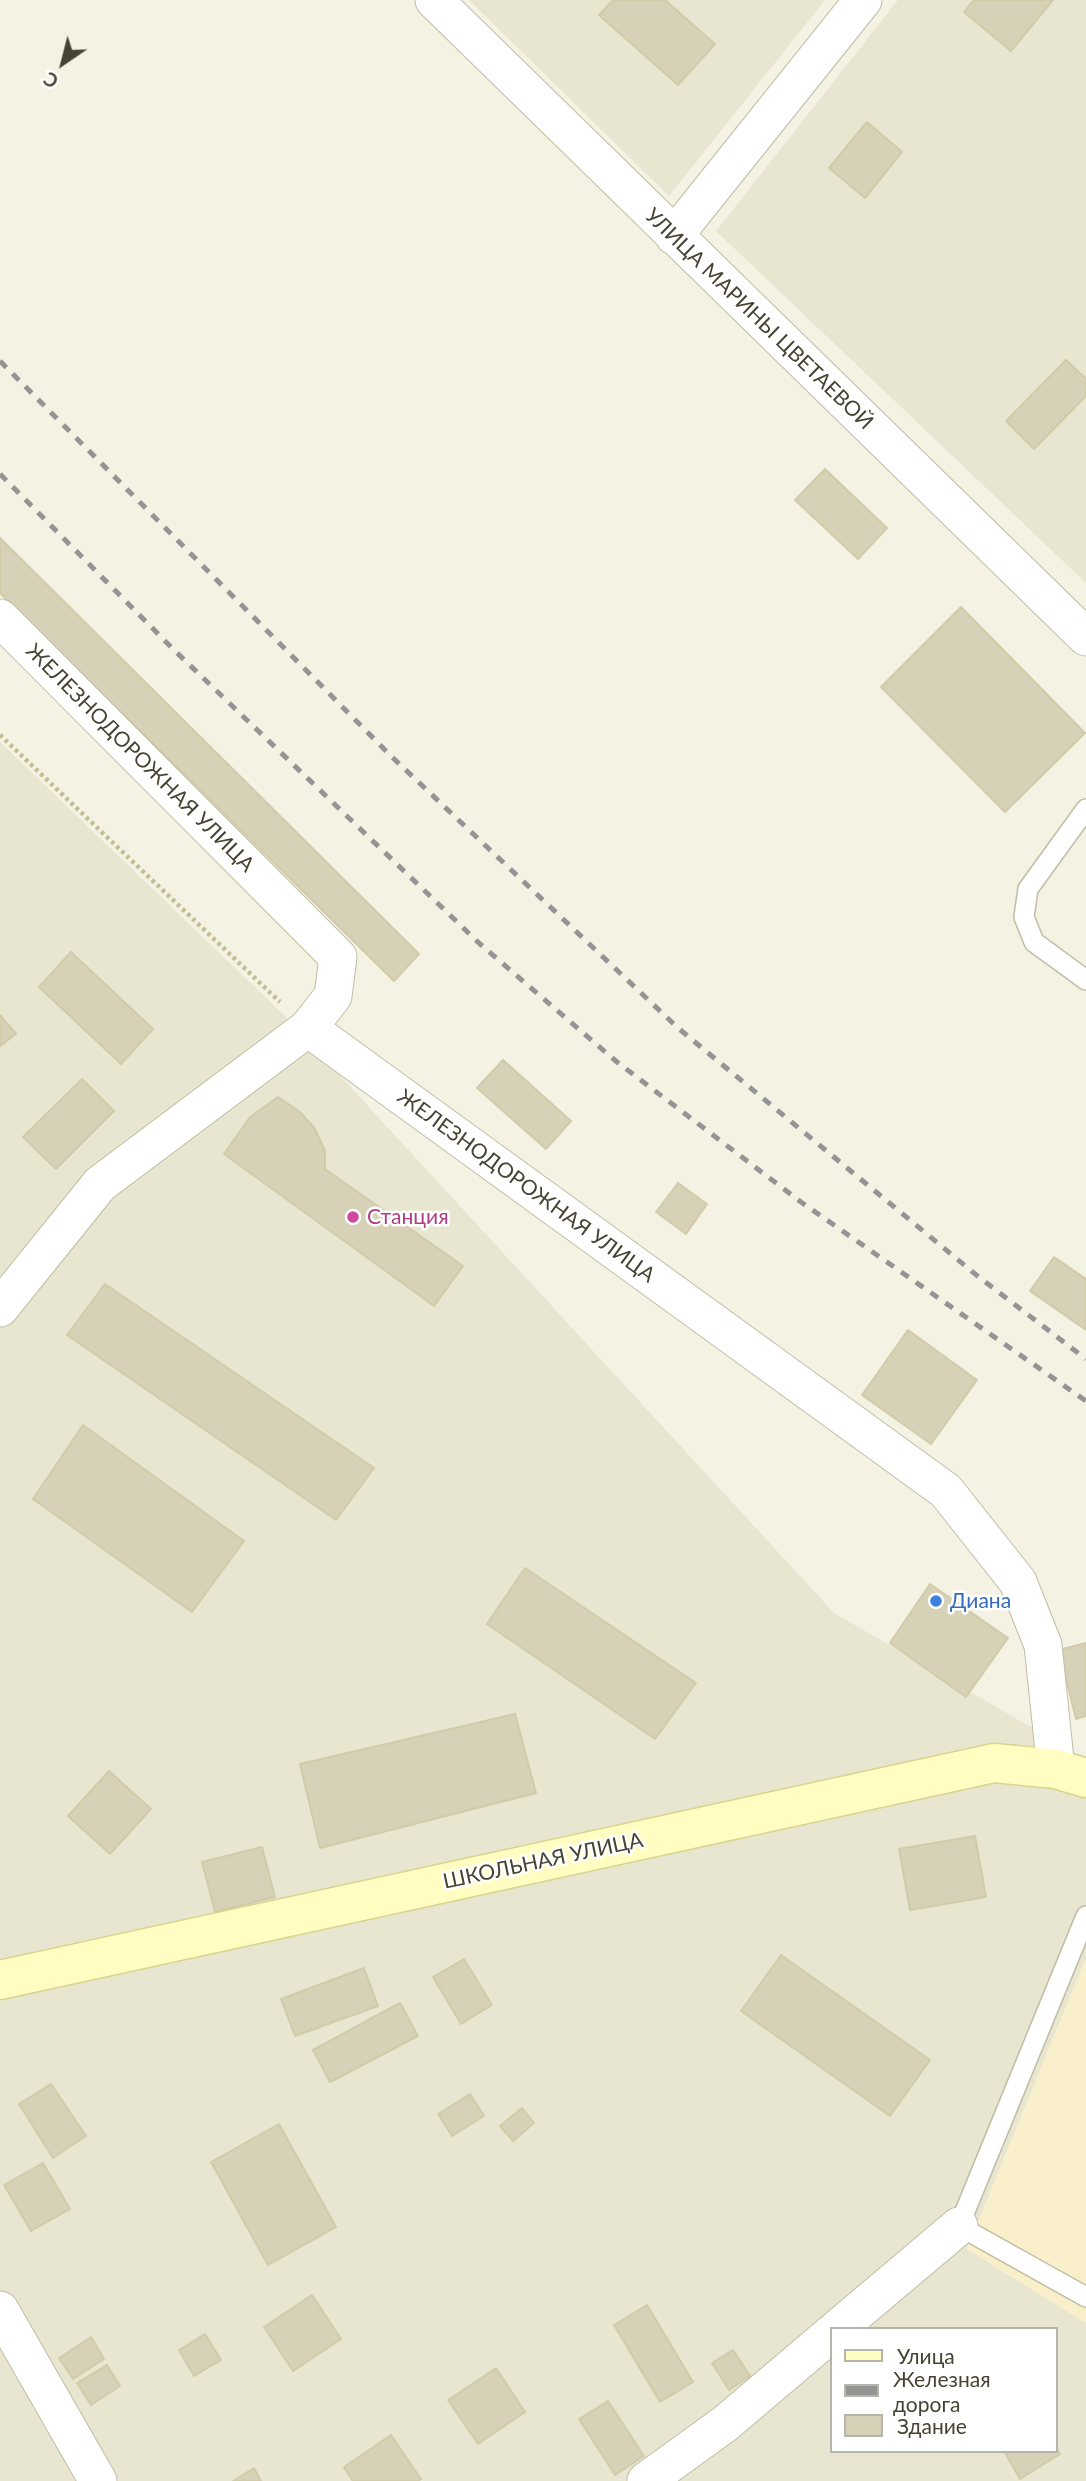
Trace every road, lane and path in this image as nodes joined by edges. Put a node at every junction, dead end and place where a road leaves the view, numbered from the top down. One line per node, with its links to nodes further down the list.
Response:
1 (434, 0): 3 (street, УЛИЦА МАРИНЫ ЦВЕТАЕВОЙ)
2 (863, 0): 3 (street)
3 (674, 236): 4 (street, УЛИЦА МАРИНЫ ЦВЕТАЕВОЙ)
4 (1086, 637)
5 (7, 638): 9 (street, ЖЕЛЕЗНОДОРОЖНАЯ УЛИЦА)
6 (0, 735): 9 (path)
7 (1086, 809): 8 (lane)
8 (1086, 980)
9 (307, 1028): 10 (street); 11 (street, ЖЕЛЕЗНОДОРОЖНАЯ УЛИЦА)
10 (0, 1308)
11 (1071, 1774): 13 (street, ШКОЛЬНАЯ УЛИЦА)
12 (1086, 1916): 14 (lane)
13 (0, 1980)
14 (959, 2226): 15 (lane); 17 (street)
15 (1086, 2297)
16 (0, 2310): 19 (street)
17 (839, 2327)
18 (830, 2335): 20 (street)
19 (99, 2481)
20 (646, 2481)

